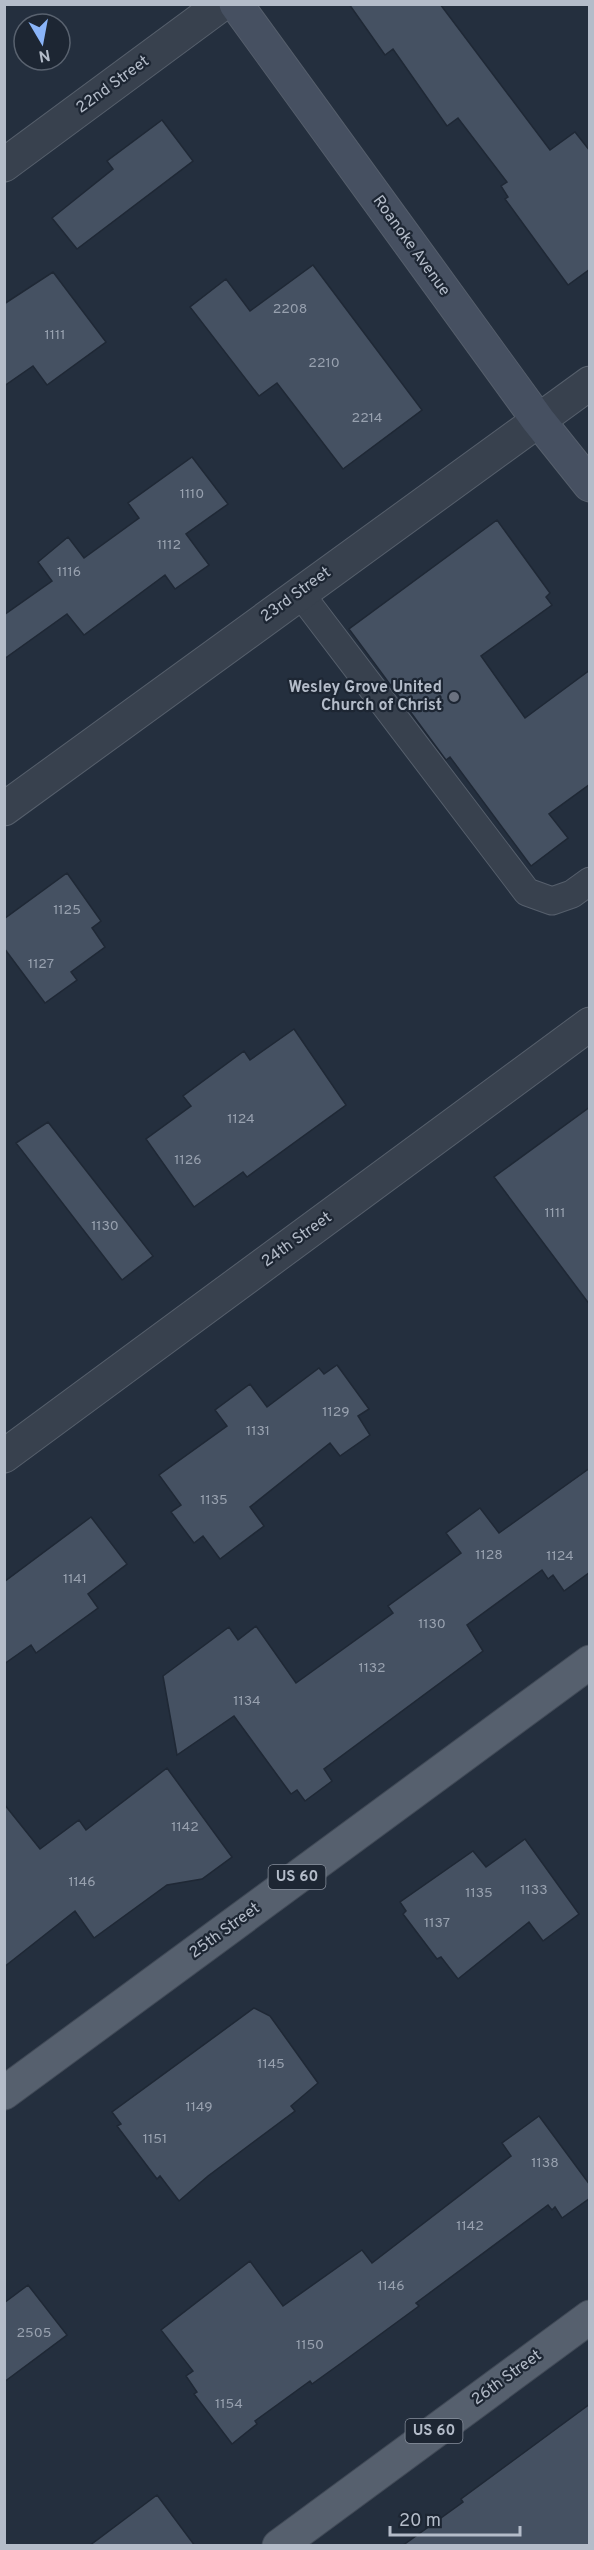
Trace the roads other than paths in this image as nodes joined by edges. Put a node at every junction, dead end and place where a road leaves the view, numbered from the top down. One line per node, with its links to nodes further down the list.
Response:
1 (222, 4): 3 (street, 22nd Street)
2 (236, 4): 5 (street, Roanoke Avenue)
3 (4, 165)
4 (590, 383): 5 (street, 23rd Street)
5 (538, 420): 6 (street, Roanoke Avenue); 7 (street, 23rd Street)
6 (590, 486)
7 (299, 592): 8 (street, 23rd Street); 9 (lane)
8 (4, 809)
9 (590, 881)
10 (590, 1024): 11 (street, 24th Street)
11 (4, 1456)
12 (590, 1662): 13 (main road, 25th Street / US 60)
13 (4, 2093)
14 (590, 2317): 15 (main road, 26th Street / US 60)
15 (279, 2546)

